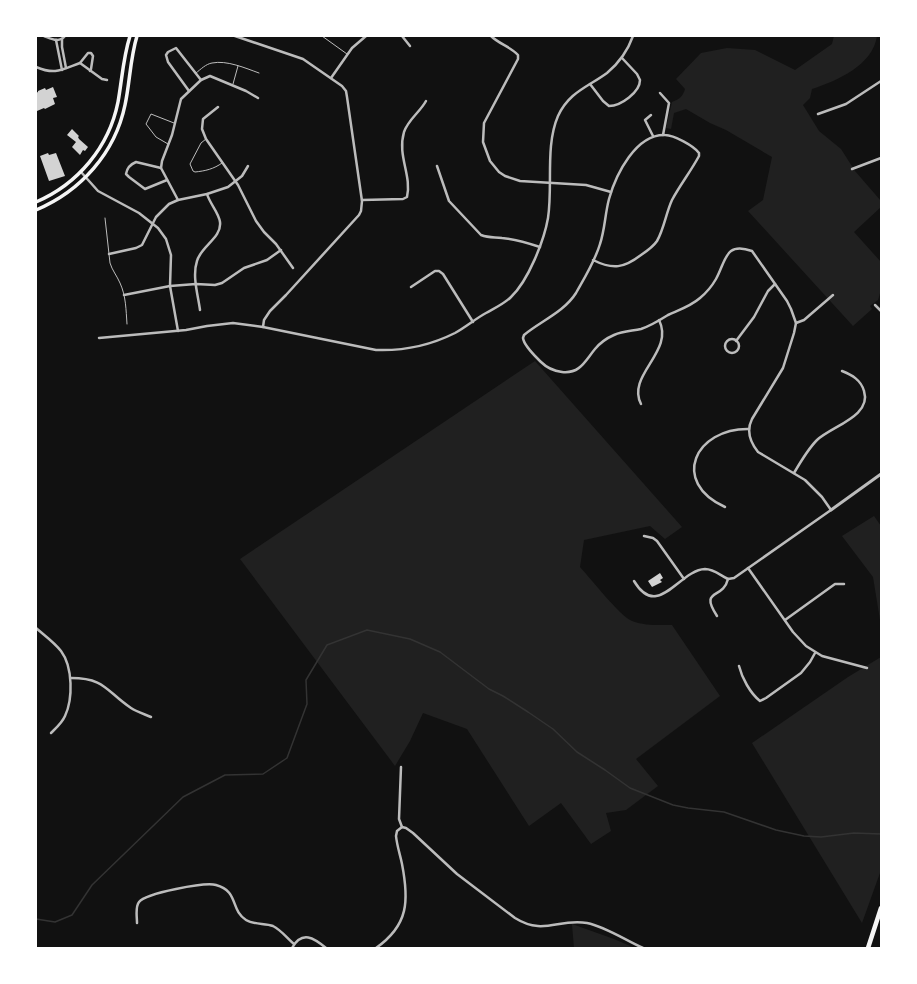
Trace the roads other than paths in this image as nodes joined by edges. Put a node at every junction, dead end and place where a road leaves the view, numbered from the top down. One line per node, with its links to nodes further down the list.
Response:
1 (44, 36): 12 (street)
2 (65, 36): 11 (street)
3 (130, 36): 48 (main road)
4 (137, 36): 49 (main road)
5 (235, 36): 24 (street)
6 (322, 36): 14 (lane)
7 (366, 36): 14 (street)
8 (402, 36): 13 (street)
9 (491, 36): 52 (street)
10 (633, 36): 15 (street)
11 (62, 39): 12 (street); 19 (street)
12 (56, 40): 20 (street)
13 (410, 46)
14 (347, 55): 24 (street)
15 (622, 58): 28 (street); 28 (street)
16 (80, 63): 19 (street); 21 (street); 21 (street)
17 (238, 66): 22 (lane); 23 (lane); 29 (lane)
18 (36, 67): 20 (street)
19 (66, 68): 20 (street)
20 (62, 70)
21 (90, 71): 25 (street)
22 (196, 73): 26 (street); 30 (street)
23 (259, 73)
24 (330, 78): 56 (street)
25 (107, 80)
26 (201, 80): 29 (street); 30 (street)
27 (881, 81): 35 (street)
28 (590, 84): 52 (street)
29 (232, 85): 32 (street)
30 (189, 91): 37 (street)
31 (660, 93): 38 (street)
32 (258, 98)
33 (426, 101): 56 (street)
34 (218, 107): 40 (street)
35 (818, 114)
36 (651, 115): 39 (street)
37 (175, 123): 41 (street); 41 (lane)
38 (663, 135): 39 (street); 64 (street)
39 (653, 136): 53 (street)
40 (206, 139): 43 (street); 43 (lane)
41 (169, 144): 46 (street)
42 (881, 158): 47 (street)
43 (222, 163): 51 (street)
44 (248, 166): 51 (street)
45 (437, 166): 61 (street)
46 (161, 168): 50 (street); 50 (street)
47 (852, 169)
48 (81, 172): 49 (street); 57 (main road)
49 (86, 176): 58 (main road); 60 (street)
50 (167, 180): 55 (street)
51 (235, 182): 54 (street); 62 (street)
52 (550, 182): 53 (street); 61 (street)
53 (611, 192): 64 (street)
54 (207, 194): 55 (street); 66 (street)
55 (178, 200): 60 (street)
56 (362, 200): 79 (street)
57 (36, 202)
58 (36, 210)
59 (105, 218): 63 (lane)
60 (153, 223): 63 (street); 68 (street)
61 (540, 247): 76 (street)
62 (281, 250): 65 (street); 66 (street)
63 (109, 254): 70 (lane)
64 (593, 260): 75 (street)
65 (293, 268)
66 (196, 284): 68 (street); 73 (street)
67 (775, 284): 75 (street); 77 (street); 82 (street)
68 (170, 286): 70 (street); 80 (street)
69 (411, 287): 76 (street)
70 (124, 295): 78 (lane)
71 (833, 295): 77 (street)
72 (875, 305): 74 (street)
73 (200, 310)
74 (881, 311)
75 (659, 320): 84 (street)
76 (473, 322): 79 (street)
77 (796, 323): 85 (street)
78 (127, 324)
79 (263, 327): 80 (street)
80 (178, 331): 81 (street)
81 (99, 338)
82 (736, 341): 82 (street)
83 (842, 371): 86 (street)
84 (641, 404)
85 (749, 429): 86 (street); 88 (street)
86 (794, 473): 89 (street)
87 (881, 474): 89 (street)
88 (725, 507)
89 (831, 510): 91 (street)
90 (644, 536): 92 (street)
91 (748, 568): 93 (street); 97 (street)
92 (684, 579): 93 (street); 94 (street)
93 (728, 579): 96 (street)
94 (634, 581)
95 (844, 584): 97 (street)
96 (717, 616)
97 (785, 620): 99 (street)
98 (36, 628): 102 (street)
99 (815, 653): 100 (street); 101 (street)
100 (739, 666)
101 (867, 668)
102 (71, 678): 103 (street); 104 (street)
103 (151, 717)
104 (51, 733)
105 (401, 767): 106 (street)
106 (402, 827): 112 (street); 113 (street)
107 (881, 908): 114 (highway)
108 (137, 923): 109 (street)
109 (294, 944): 110 (street); 111 (street)
110 (292, 948)
111 (326, 948)
112 (376, 948)
113 (643, 948)
114 (868, 948)

